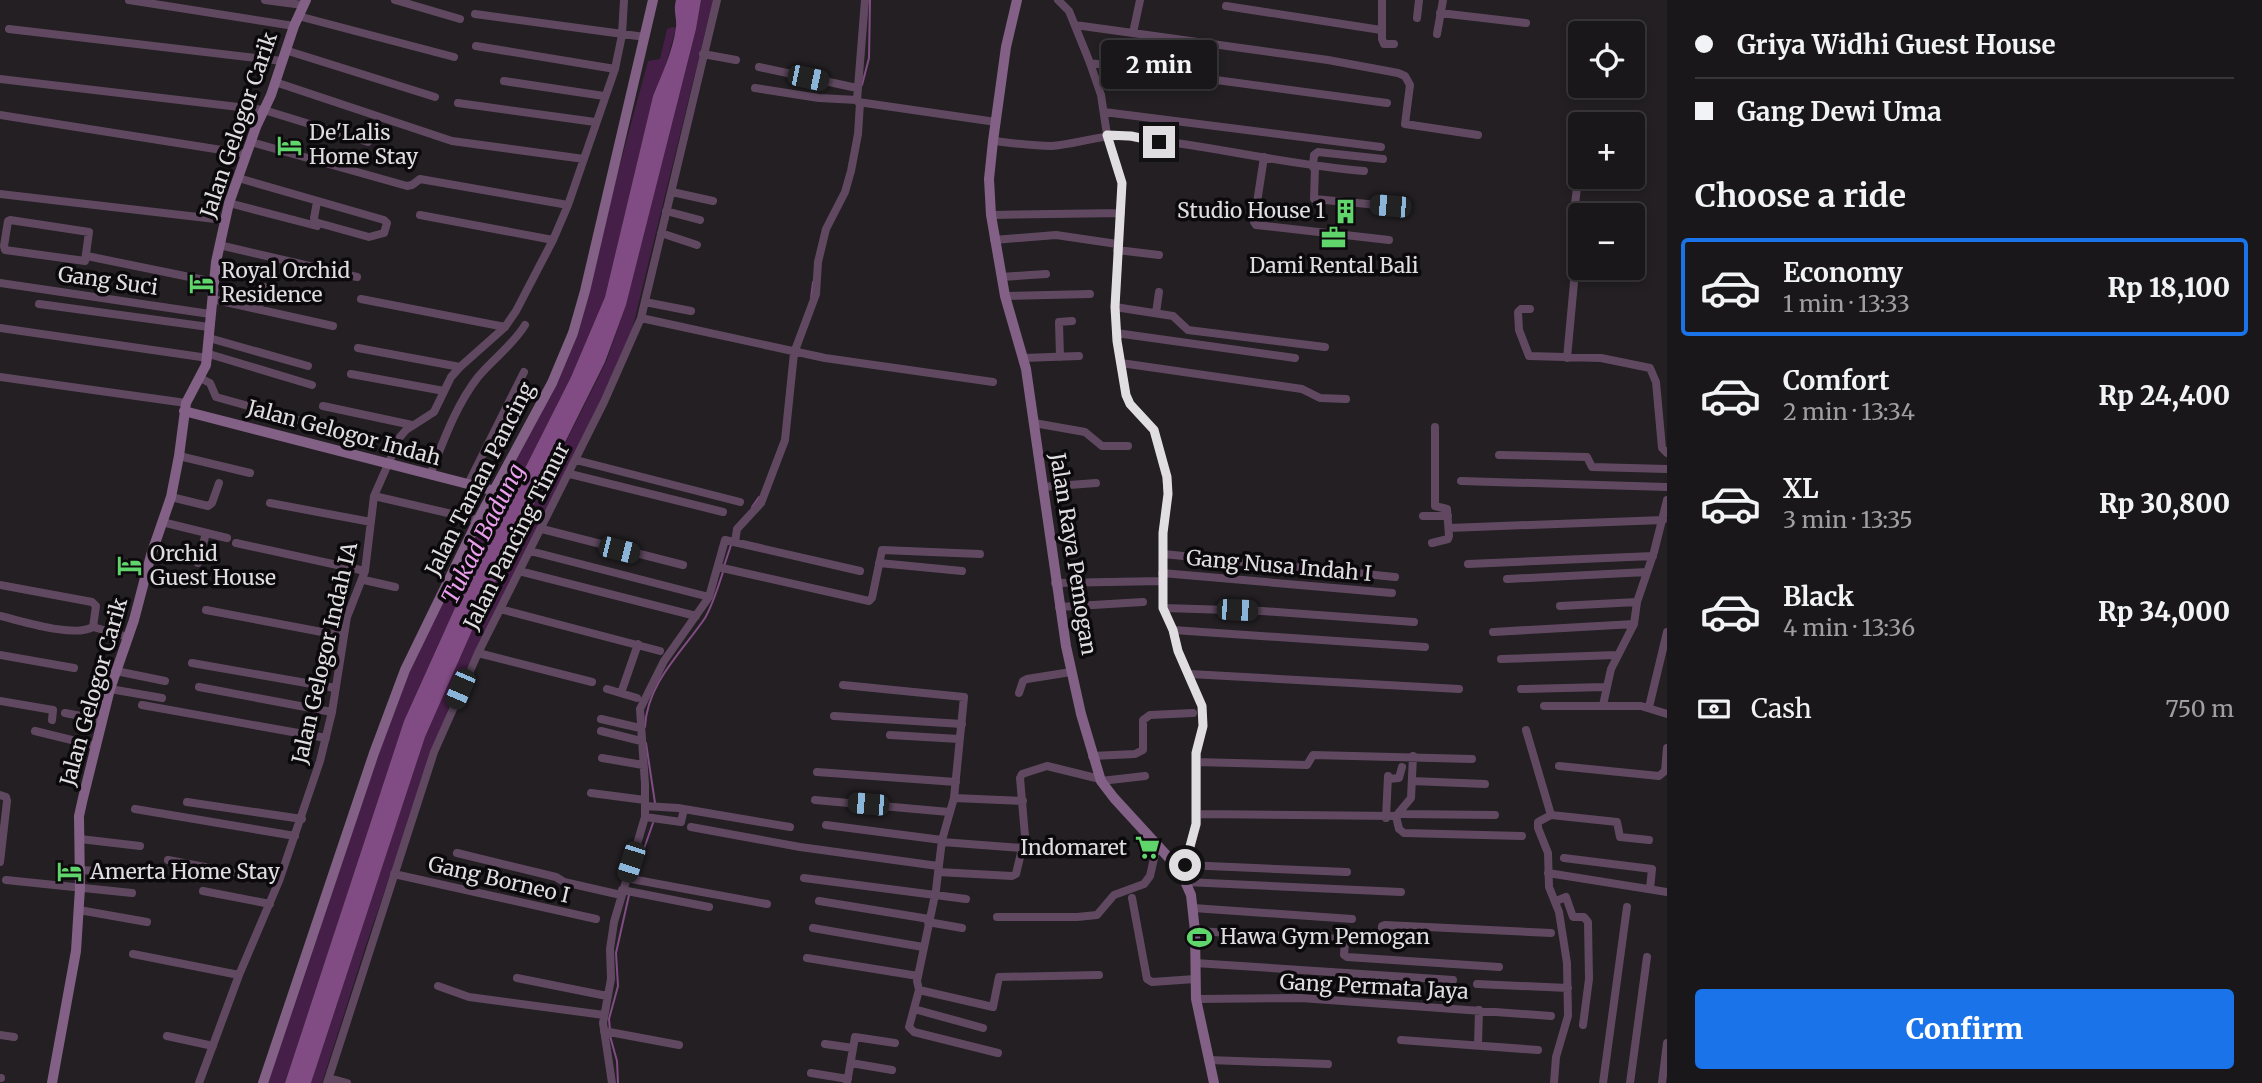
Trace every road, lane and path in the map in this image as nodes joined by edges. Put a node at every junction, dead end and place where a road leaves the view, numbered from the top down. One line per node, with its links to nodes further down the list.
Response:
1 (129, 0): 15 (street)
2 (265, 0): 15 (street)
3 (395, 0): 19 (street)
4 (624, 0): 26 (street, Jalan Gelogor Indah IA)
5 (653, 0): 27 (street, Jalan Taman Pancing)
6 (717, 0): 30 (street, Jalan Pancing Timur)
7 (865, 0): 41 (street)
8 (1017, 0): 51 (street, Jalan Raya Pemogan)
9 (1058, 0): 21 (street)
10 (1140, 0): 24 (street)
11 (1382, 0): 23 (street)
12 (1419, 0): 18 (street)
13 (1443, 0): 16 (street)
14 (1226, 6): 23 (street)
15 (300, 12): 31 (street, Jalan Gelogor Carik); 32 (street)
16 (1440, 13): 20 (street); 25 (street)
17 (475, 15): 26 (street)
18 (1417, 18)
19 (460, 19)
20 (1526, 23)
21 (1075, 25): 24 (street); 34 (street)
22 (9, 29): 31 (street)
23 (1381, 30): 28 (street)
24 (1133, 33): 53 (street)
25 (1437, 34)
26 (622, 35): 27 (street); 36 (street, Jalan Gelogor Indah IA)
27 (645, 37): 158 (street, Jalan Taman Pancing)
28 (1394, 44)
29 (476, 46): 36 (street)
30 (703, 54): 33 (street); 66 (street, Jalan Pancing Timur)
31 (284, 55): 39 (street, Jalan Gelogor Carik); 43 (street)
32 (454, 57)
33 (736, 60)
34 (1090, 63): 46 (street); 48 (street)
35 (759, 67): 41 (street)
36 (615, 69): 42 (street, Jalan Gelogor Indah IA)
37 (0, 79): 47 (street)
38 (504, 80): 42 (street)
39 (275, 82): 47 (street, Jalan Gelogor Carik); 60 (street)
40 (755, 88): 44 (street)
41 (857, 88): 44 (street)
42 (604, 96): 50 (street, Jalan Gelogor Indah IA)
43 (435, 97)
44 (858, 101): 51 (street); 118 (street)
45 (458, 103): 50 (street)
46 (1387, 103)
47 (264, 110): 55 (street, Jalan Gelogor Carik); 56 (street)
48 (1104, 112): 52 (street); 57 (street)
49 (0, 114): 58 (street)
50 (595, 122): 60 (street, Jalan Gelogor Indah IA)
51 (996, 122): 54 (street, Jalan Raya Pemogan)
52 (1107, 135): 54 (street); 59 (street); 74 (street)
53 (1478, 135)
54 (992, 141): 76 (street, Jalan Raya Pemogan)
55 (251, 142): 58 (street, Jalan Gelogor Carik); 71 (street)
56 (368, 142)
57 (1381, 147)
58 (247, 154): 64 (street, Jalan Gelogor Carik)
59 (1264, 156): 62 (street); 83 (street)
60 (584, 159): 71 (street, Jalan Gelogor Indah IA)
61 (1383, 159): 62 (street)
62 (1314, 167): 63 (street); 72 (street)
63 (1364, 171)
64 (238, 178): 69 (street); 70 (street, Jalan Gelogor Carik)
65 (1577, 189): 124 (street)
66 (672, 192): 68 (street); 73 (street, Jalan Pancing Timur)
67 (0, 194): 77 (street)
68 (713, 201)
69 (317, 202): 69 (street)
70 (229, 203): 77 (street, Jalan Gelogor Carik); 80 (street)
71 (568, 205): 81 (street, Jalan Gelogor Indah IA)
72 (1390, 206)
73 (666, 211): 78 (street); 79 (street, Jalan Pancing Timur)
74 (1118, 213): 76 (street); 86 (street)
75 (420, 215): 81 (street)
76 (991, 215): 82 (street, Jalan Raya Pemogan)
77 (224, 220): 84 (street, Jalan Gelogor Carik)
78 (700, 220)
79 (661, 233): 85 (street); 100 (street, Jalan Pancing Timur)
80 (365, 239)
81 (553, 240): 112 (street, Jalan Gelogor Indah IA)
82 (994, 240): 86 (street); 91 (street, Jalan Raya Pemogan)
83 (1389, 240)
84 (219, 245): 90 (street); 92 (street, Jalan Gelogor Carik)
85 (697, 245)
86 (1115, 245): 87 (street); 102 (street)
87 (1159, 255)
88 (86, 256): 88 (street); 92 (street)
89 (1046, 274): 91 (street)
90 (357, 277)
91 (1001, 277): 97 (street, Jalan Raya Pemogan)
92 (214, 282): 98 (street, Jalan Gelogor Carik)
93 (0, 283): 107 (street, Gang Suci)
94 (264, 287): 103 (street)
95 (1159, 292): 106 (street)
96 (1090, 293): 97 (street)
97 (1005, 296): 122 (street, Jalan Raya Pemogan)
98 (212, 299): 103 (street); 107 (street, Jalan Gelogor Carik)
99 (360, 299): 112 (street)
100 (645, 302): 105 (street); 108 (street, Jalan Pancing Timur)
101 (38, 304): 114 (street)
102 (1115, 307): 106 (street); 115 (street)
103 (259, 308): 111 (street)
104 (1530, 310): 124 (street)
105 (691, 311)
106 (1156, 313): 116 (street)
107 (210, 314): 114 (street, Jalan Gelogor Carik)
108 (641, 318): 118 (street); 146 (street, Jalan Pancing Timur)
109 (1072, 321): 121 (street)
110 (525, 325): 151 (street)
111 (333, 326)
112 (505, 327): 127 (street, Jalan Gelogor Indah IA)
113 (0, 328): 119 (street)
114 (209, 332): 119 (street, Jalan Gelogor Carik); 126 (street)
115 (1116, 333): 123 (street); 125 (street)
116 (1325, 347)
117 (358, 348): 127 (street)
118 (792, 351): 132 (street); 175 (street)
119 (208, 356): 131 (street, Jalan Gelogor Carik); 133 (street)
120 (1079, 356): 121 (street)
121 (1060, 357): 122 (street)
122 (1023, 358): 139 (street, Jalan Raya Pemogan)
123 (1295, 358)
124 (1567, 358): 143 (street)
125 (1121, 363): 135 (street); 180 (street)
126 (308, 366)
127 (460, 367): 134 (street, Jalan Gelogor Indah IA)
128 (524, 372): 155 (street)
129 (351, 374): 134 (street)
130 (0, 377): 137 (street)
131 (200, 378): 137 (street, Jalan Gelogor Carik); 138 (street)
132 (993, 382)
133 (312, 384)
134 (444, 391): 140 (street, Jalan Gelogor Indah IA)
135 (1346, 399)
136 (323, 406): 140 (street)
137 (185, 407): 145 (street, Jalan Gelogor Carik); 147 (street, Jalan Gelogor Indah)
138 (306, 422)
139 (1034, 423): 142 (street); 156 (street, Jalan Raya Pemogan)
140 (412, 425): 147 (street, Jalan Gelogor Indah IA)
141 (1435, 427): 166 (street)
142 (1128, 446)
143 (1667, 453)
144 (1499, 455): 148 (street)
145 (179, 456): 149 (street); 160 (street, Jalan Gelogor Carik)
146 (576, 460): 150 (street, Jalan Pancing Timur); 162 (street)
147 (387, 464): 151 (street, Jalan Gelogor Indah); 159 (street, Jalan Gelogor Indah IA)
148 (1667, 469)
149 (250, 473)
150 (570, 474): 164 (street); 172 (street, Jalan Pancing Timur)
151 (430, 475): 155 (street, Jalan Gelogor Indah)
152 (1461, 481): 157 (street)
153 (219, 483): 160 (street)
154 (1096, 483): 156 (street)
155 (468, 484): 158 (street, Jalan Gelogor Indah)
156 (1042, 487): 195 (street, Jalan Raya Pemogan)
157 (1667, 487)
158 (495, 491): 167 (street, Jalan Taman Pancing)
159 (374, 496): 167 (street); 170 (street, Jalan Gelogor Indah IA)
160 (171, 497): 169 (street, Jalan Gelogor Carik)
161 (1667, 500): 168 (street)
162 (740, 502)
163 (270, 503): 170 (street)
164 (723, 512)
165 (1423, 516): 166 (street)
166 (1448, 516): 171 (street)
167 (478, 520): 401 (street, Jalan Taman Pancing)
168 (1663, 520): 171 (street); 181 (street)
169 (162, 522): 173 (street); 216 (street, Jalan Gelogor Carik)
170 (371, 522): 191 (street, Jalan Gelogor Indah IA)
171 (1448, 528): 177 (street)
172 (542, 529): 178 (street, Jalan Pancing Timur); 185 (street)
173 (206, 533): 174 (street); 182 (street)
174 (227, 538)
175 (731, 541): 186 (street); 188 (street)
176 (236, 543): 191 (street)
177 (1432, 543)
178 (530, 551): 187 (street, Jalan Pancing Timur); 199 (street)
179 (980, 554): 183 (street)
180 (1163, 554): 192 (street); 193 (street)
181 (1653, 556): 184 (street); 190 (street)
182 (198, 563)
183 (878, 563): 186 (street); 189 (street)
184 (1468, 564)
185 (683, 565)
186 (722, 568): 199 (street)
187 (519, 571): 204 (street, Jalan Pancing Timur); 208 (street)
188 (860, 571)
189 (962, 571)
190 (1647, 572): 194 (street); 201 (street)
191 (365, 575): 197 (street); 215 (street, Jalan Gelogor Indah IA)
192 (1395, 577)
193 (1160, 579): 195 (street, Gang Nusa Indah I); 198 (street, Gang Nusa Indah I); 205 (street)
194 (1507, 579)
195 (1055, 583): 203 (street, Jalan Raya Pemogan)
196 (0, 585): 211 (street)
197 (395, 587)
198 (1392, 593)
199 (709, 597): 208 (street)
200 (1143, 602): 203 (street)
201 (1637, 602): 202 (street); 210 (street)
202 (1560, 606)
203 (1059, 607): 227 (street, Jalan Raya Pemogan)
204 (500, 608): 217 (street); 220 (street, Jalan Pancing Timur)
205 (1163, 608): 209 (street); 212 (street)
206 (206, 610): 215 (street)
207 (0, 616): 211 (street)
208 (696, 616): 257 (street)
209 (1414, 622)
210 (1634, 624): 213 (street); 222 (street)
211 (93, 627): 216 (street)
212 (1173, 630): 218 (street); 228 (street)
213 (1493, 632)
214 (1667, 632): 247 (street)
215 (342, 636): 234 (street, Jalan Gelogor Indah IA)
216 (128, 637): 226 (street, Jalan Gelogor Carik)
217 (638, 644): 219 (street); 239 (street)
218 (1425, 647)
219 (660, 651)
220 (478, 653): 230 (street); 320 (street, Jalan Pancing Timur)
221 (0, 655): 225 (street)
222 (1616, 655): 223 (street); 233 (street)
223 (1501, 659)
224 (192, 663): 234 (street)
225 (74, 668)
226 (116, 671): 229 (street); 235 (street, Jalan Gelogor Carik)
227 (1071, 672): 240 (street); 267 (street, Jalan Raya Pemogan)
228 (1190, 674): 237 (street); 271 (street)
229 (165, 681)
230 (593, 682)
231 (843, 685): 256 (street)
232 (199, 687): 248 (street)
233 (1606, 687): 238 (street); 245 (street)
234 (335, 688): 248 (street, Jalan Gelogor Indah IA)
235 (110, 689): 241 (street); 255 (street, Jalan Gelogor Carik)
236 (607, 689): 239 (street)
237 (1459, 689)
238 (1521, 689)
239 (621, 693): 242 (street)
240 (1019, 693)
241 (162, 698)
242 (637, 698)
243 (0, 701): 254 (street)
244 (142, 705): 262 (street)
245 (1603, 705): 246 (street); 247 (street)
246 (1544, 706)
247 (1648, 707): 251 (street)
248 (332, 712): 262 (street, Jalan Gelogor Indah IA)
249 (65, 713): 255 (street)
250 (1193, 713): 267 (street)
251 (1667, 714)
252 (834, 716): 256 (street)
253 (601, 719): 257 (street)
254 (52, 720)
255 (102, 720): 265 (street, Jalan Gelogor Carik)
256 (962, 724): 263 (street)
257 (640, 728): 264 (street)
258 (1526, 730): 295 (street)
259 (35, 731): 265 (street)
260 (601, 731): 264 (street)
261 (890, 735): 263 (street)
262 (326, 738): 298 (street, Jalan Gelogor Indah IA)
263 (959, 739): 279 (street)
264 (641, 741): 272 (street)
265 (96, 746): 304 (street, Jalan Gelogor Carik)
266 (1667, 748): 273 (street)
267 (1092, 756): 277 (street, Jalan Raya Pemogan)
268 (1413, 756): 270 (street); 271 (street); 278 (street)
269 (602, 758): 272 (street)
270 (1472, 759)
271 (1196, 762): 292 (street)
272 (643, 765): 287 (street)
273 (1559, 766)
274 (1402, 767): 297 (street)
275 (817, 772): 279 (street)
276 (1145, 776): 277 (street)
277 (1101, 780): 285 (street); 308 (street, Jalan Raya Pemogan)
278 (1412, 781): 280 (street); 293 (street)
279 (956, 782): 283 (street)
280 (1485, 784)
281 (591, 793): 287 (street)
282 (0, 795): 313 (street)
283 (954, 798): 285 (street); 291 (street)
284 (815, 800): 291 (street)
285 (1023, 801): 309 (street)
286 (187, 802): 298 (street)
287 (649, 804): 290 (street); 296 (street)
288 (197, 808): 298 (street)
289 (135, 809): 302 (street)
290 (684, 809): 296 (street); 301 (street)
291 (949, 812): 306 (street)
292 (1197, 814): 297 (street); 314 (street)
293 (1399, 815): 294 (street); 297 (street); 303 (street)
294 (1495, 815)
295 (1551, 816): 305 (street); 319 (street)
296 (649, 818): 322 (street)
297 (1386, 818)
298 (301, 820): 302 (street, Jalan Gelogor Indah IA)
299 (826, 825): 306 (street)
300 (691, 827): 315 (street)
301 (790, 827)
302 (295, 836): 324 (street, Jalan Gelogor Indah IA)
303 (1522, 836)
304 (80, 839): 307 (street); 316 (street, Jalan Gelogor Carik)
305 (1648, 840)
306 (942, 841): 309 (street); 315 (street)
307 (140, 846)
308 (1160, 847): 314 (street, Jalan Raya Pemogan); 344 (street)
309 (1022, 848): 315 (street)
310 (457, 853): 330 (street)
311 (1564, 858): 327 (street)
312 (168, 860): 324 (street)
313 (0, 862)
314 (1182, 867): 318 (street); 325 (street, Jalan Raya Pemogan)
315 (938, 869): 333 (street)
316 (80, 870): 317 (street); 326 (street, Jalan Gelogor Carik)
317 (121, 872)
318 (1346, 872)
319 (1548, 873): 327 (street); 337 (street)
320 (394, 874): 345 (street, Gang Borneo I); 397 (street, Jalan Pancing Timur)
321 (804, 878): 333 (street)
322 (631, 879): 330 (street); 339 (street)
323 (6, 880): 326 (street)
324 (279, 881): 338 (street, Jalan Gelogor Indah IA)
325 (1186, 882): 329 (street); 342 (street, Jalan Raya Pemogan)
326 (80, 888): 332 (street); 343 (street, Jalan Gelogor Carik)
327 (1650, 888): 331 (street)
328 (203, 891): 338 (street)
329 (1401, 891)
330 (625, 892): 340 (street); 370 (street)
331 (1667, 892)
332 (132, 893)
333 (935, 894): 335 (street); 347 (street)
334 (1132, 898): 364 (street)
335 (966, 899)
336 (819, 901): 347 (street)
337 (1556, 901): 368 (street); 376 (street)
338 (270, 904): 360 (street, Jalan Gelogor Indah IA)
339 (767, 904)
340 (709, 907)
341 (1627, 907): 406 (street)
342 (1193, 908): 346 (street); 351 (street, Jalan Raya Pemogan)
343 (79, 910): 348 (street); 399 (street, Jalan Gelogor Carik)
344 (997, 917)
345 (596, 919)
346 (1352, 919)
347 (928, 921): 350 (street); 354 (street)
348 (146, 922)
349 (813, 928): 354 (street)
350 (961, 928)
351 (1195, 932): 353 (street); 358 (street, Jalan Raya Pemogan)
352 (1550, 933): 353 (street)
353 (1345, 940): 359 (street)
354 (923, 947): 362 (street)
355 (133, 954): 360 (street)
356 (1647, 957): 407 (street)
357 (807, 958): 362 (street)
358 (1195, 963): 364 (street, Jalan Raya Pemogan); 365 (street)
359 (1499, 967)
360 (239, 975): 388 (street, Jalan Gelogor Indah IA)
361 (1099, 975): 369 (street)
362 (918, 976): 369 (street)
363 (517, 978): 370 (street)
364 (1195, 979): 371 (street, Jalan Raya Pemogan)
365 (1453, 980)
366 (1477, 984): 368 (street)
367 (438, 986): 374 (street)
368 (1568, 988): 405 (street)
369 (919, 990): 372 (street)
370 (607, 996): 374 (street)
371 (1196, 999): 373 (street, Gang Permata Jaya); 392 (street, Jalan Raya Pemogan)
372 (914, 1009): 377 (street); 391 (street)
373 (1479, 1010): 375 (street, Gang Permata Jaya); 387 (street)
374 (604, 1015): 378 (street)
375 (1551, 1016)
376 (1583, 1025)
377 (983, 1028)
378 (607, 1032): 386 (street); 403 (street)
379 (0, 1035): 381 (street)
380 (167, 1036): 388 (street)
381 (14, 1037)
382 (1401, 1040): 387 (street)
383 (895, 1043): 389 (street)
384 (1667, 1043): 408 (street)
385 (825, 1044): 389 (street)
386 (679, 1045)
387 (1478, 1045): 390 (street)
388 (213, 1046): 400 (street, Jalan Gelogor Indah IA)
389 (853, 1048): 393 (street)
390 (1538, 1050)
391 (998, 1053)
392 (1208, 1060): 394 (street); 404 (street, Jalan Raya Pemogan)
393 (851, 1063): 395 (street); 398 (street)
394 (1328, 1065)
395 (892, 1070)
396 (811, 1073): 398 (street)
397 (328, 1080): 402 (street)
398 (848, 1081)
399 (52, 1083)
400 (199, 1083)
401 (263, 1083)
402 (347, 1083)
403 (612, 1083)
404 (1214, 1083)
405 (1555, 1083)
406 (1603, 1083)
407 (1630, 1083)
408 (1662, 1083)

